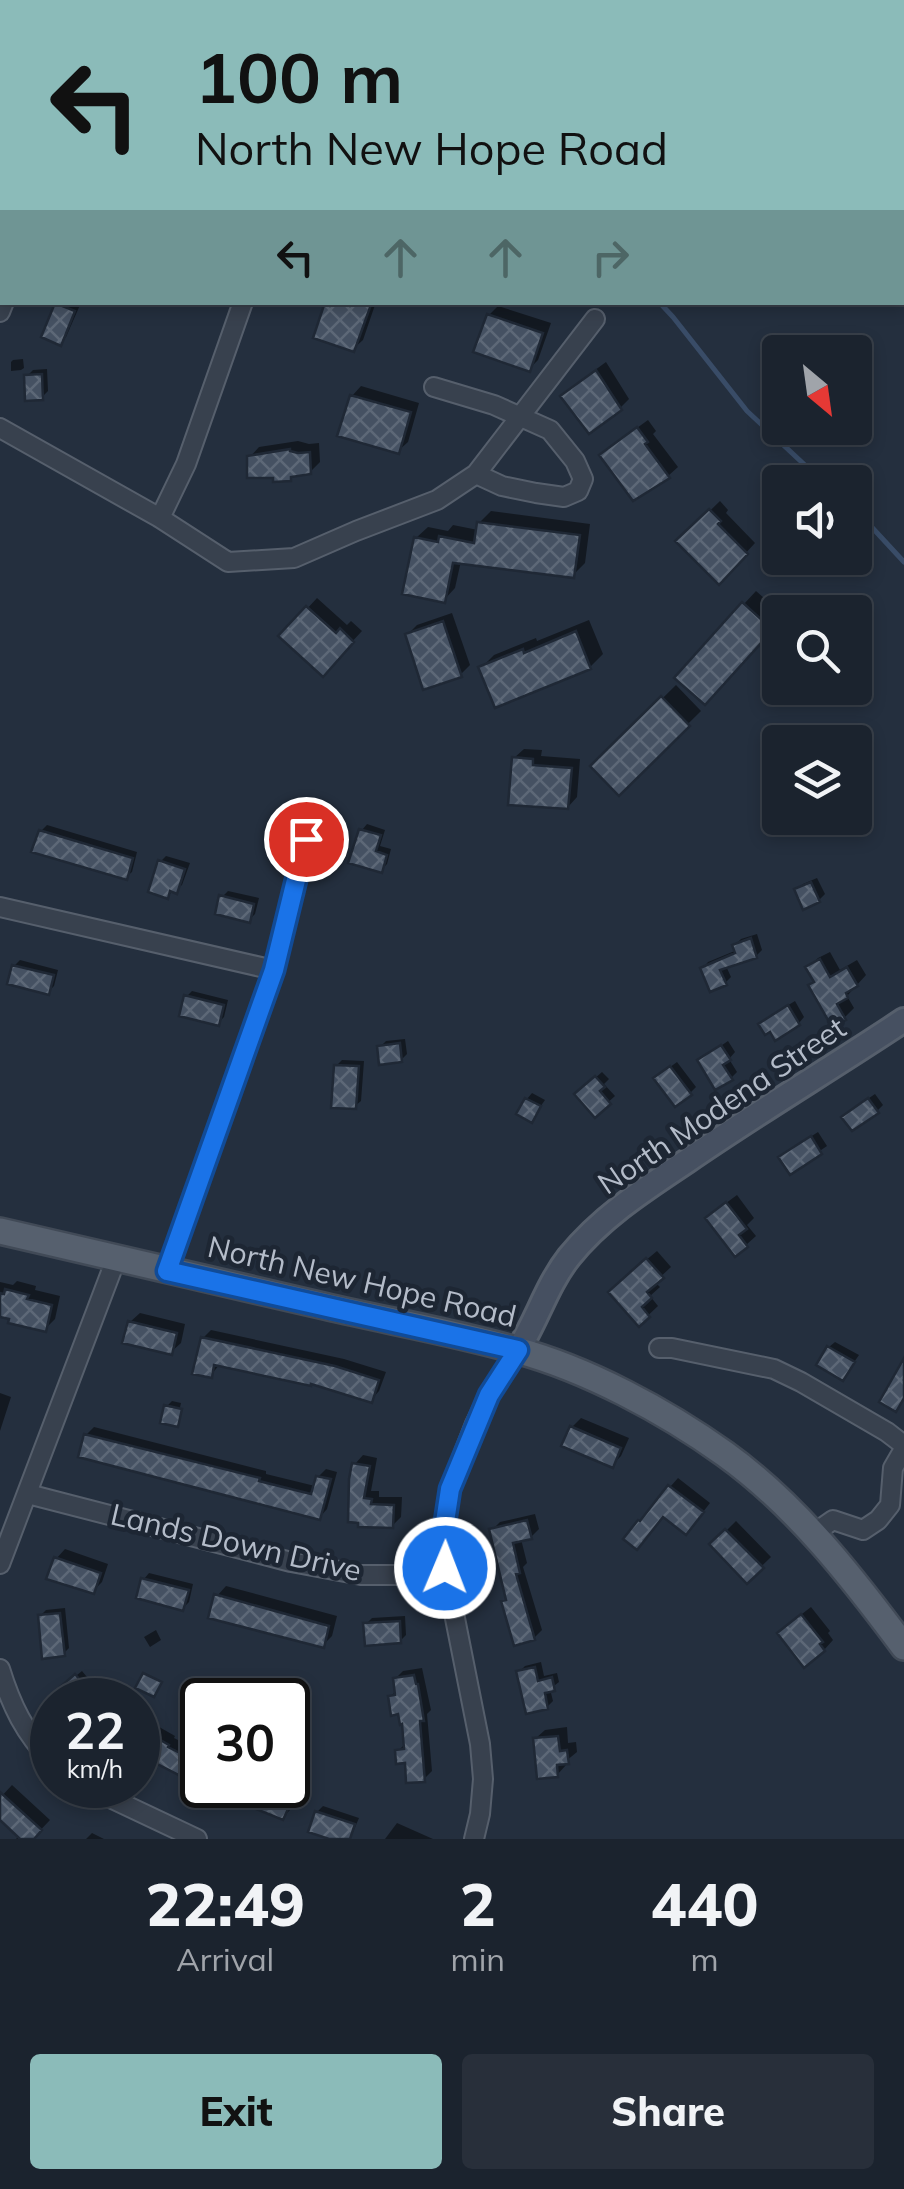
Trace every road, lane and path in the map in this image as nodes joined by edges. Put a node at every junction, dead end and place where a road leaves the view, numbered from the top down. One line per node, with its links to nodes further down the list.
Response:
1 (243, 305): 7 (street)
2 (595, 319): 4 (street)
3 (434, 387): 4 (street)
4 (520, 417): 6 (street); 6 (street)
5 (0, 428): 7 (street)
6 (476, 474): 7 (street)
7 (160, 518)
8 (306, 839): 10 (street)
9 (0, 907): 10 (street)
10 (274, 970): 14 (street)
11 (904, 1020): 16 (street, North Modena Street)
12 (0, 1231): 13 (main road, North New Hope Road)
13 (116, 1260): 14 (main road, North New Hope Road); 18 (street)
14 (167, 1271): 16 (main road, North New Hope Road)
15 (658, 1348): 17 (street)
16 (518, 1350): 19 (main road, North New Hope Road); 21 (street)
17 (904, 1447): 19 (street)
18 (28, 1494): 20 (street); 21 (street, Lands Down Drive)
19 (814, 1534): 22 (main road, North New Hope Road)
20 (0, 1564)
21 (445, 1568): 27 (street)
22 (904, 1647)
23 (0, 1668): 24 (street)
24 (30, 1736)
25 (130, 1808): 26 (street)
26 (197, 1839)
27 (474, 1839)

